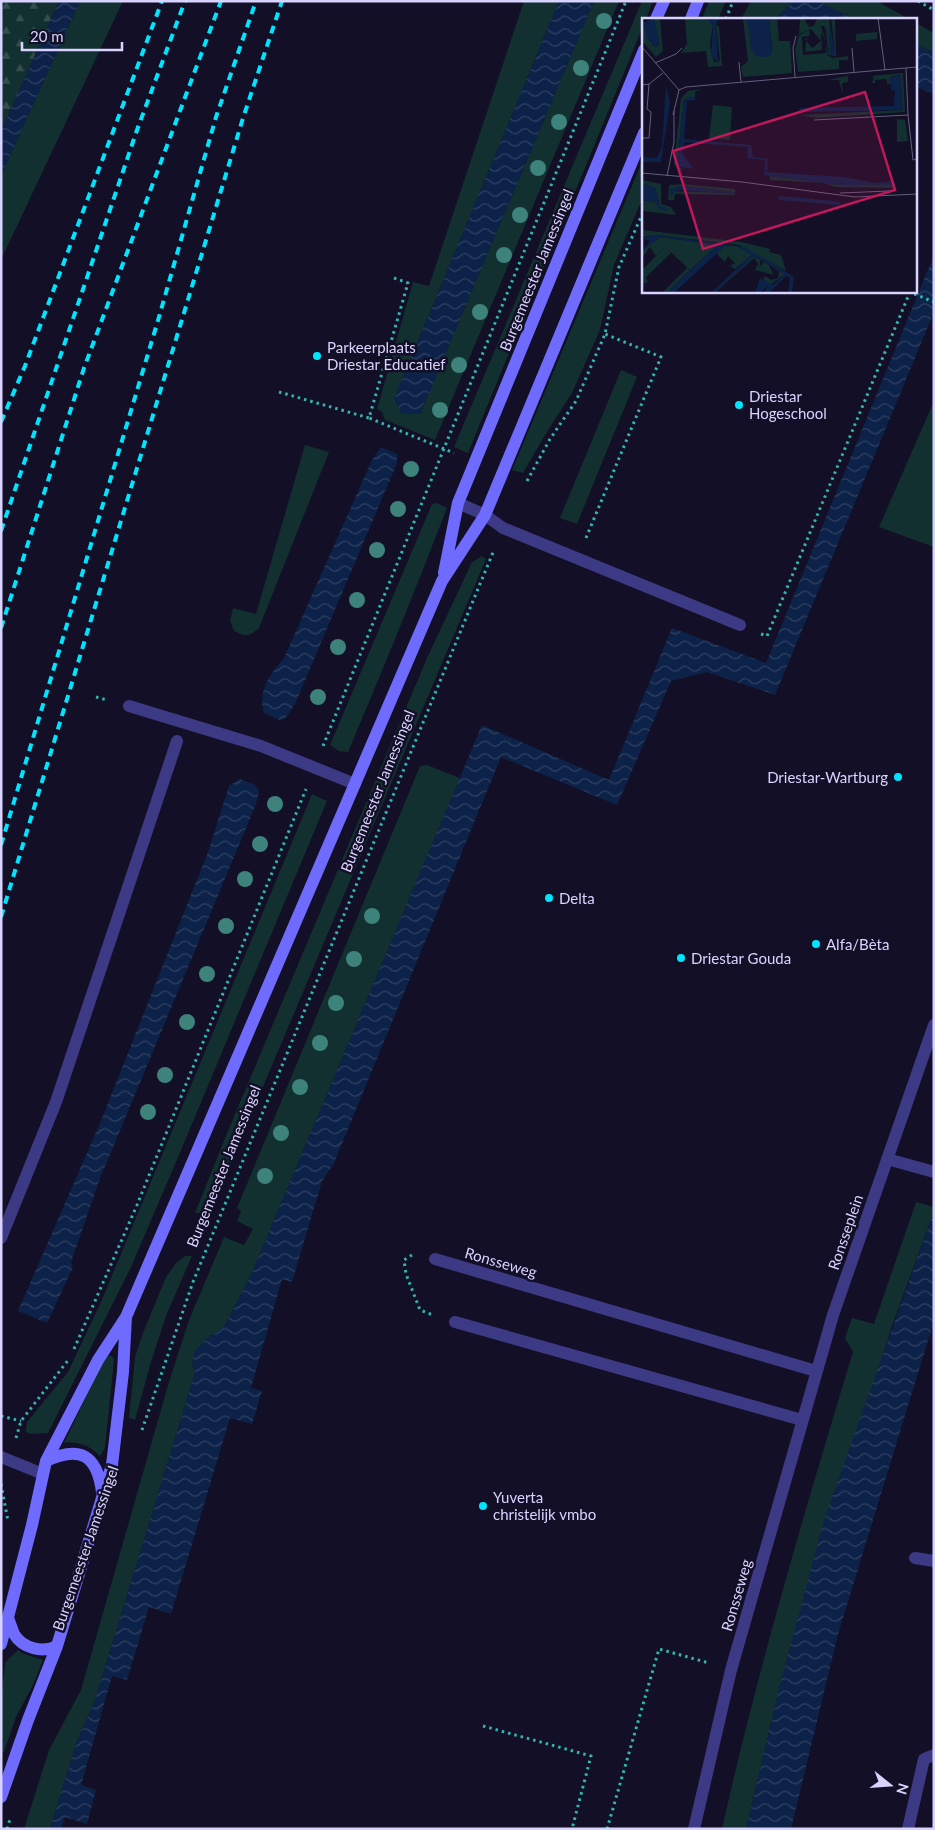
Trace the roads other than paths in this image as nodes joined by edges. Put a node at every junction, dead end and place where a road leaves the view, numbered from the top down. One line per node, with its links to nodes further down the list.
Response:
1 (664, 1): 3 (main road)
2 (698, 1): 4 (main road)
3 (656, 18)
4 (691, 18)
5 (642, 55): 7 (main road, Burgemeester Jamessingel)
6 (642, 138): 8 (main road, Burgemeester Jamessingel)
7 (458, 503): 8 (street); 9 (main road, Burgemeester Jamessingel)
8 (485, 515): 9 (main road, Burgemeester Jamessingel); 10 (street)
9 (442, 581): 13 (main road, Burgemeester Jamessingel)
10 (740, 625)
11 (129, 706): 13 (street)
12 (177, 741): 17 (street)
13 (355, 784): 20 (main road, Burgemeester Jamessingel)
14 (934, 1025): 15 (street, Ronsseplein)
15 (887, 1159): 16 (street); 19 (street, Ronsseplein)
16 (934, 1172)
17 (1, 1238)
18 (435, 1260): 22 (street, Ronsseweg)
19 (833, 1314): 22 (street, Ronsseweg)
20 (126, 1317): 25 (main road, Burgemeester Jamessingel); 27 (main road, Burgemeester Jamessingel)
21 (455, 1322): 23 (street)
22 (816, 1372): 23 (street, Ronsseweg)
23 (802, 1420): 35 (street, Ronsseweg)
24 (1, 1458): 26 (street)
25 (46, 1461): 26 (main road, Burgemeester Jamessingel); 27 (main road)
26 (43, 1474): 30 (main road, Burgemeester Jamessingel)
27 (103, 1494): 32 (main road, Burgemeester Jamessingel)
28 (915, 1558): 29 (street)
29 (934, 1561)
30 (8, 1618): 31 (main road, Burgemeester Jamessingel); 32 (main road)
31 (1, 1644)
32 (58, 1646): 34 (main road, Burgemeester Jamessingel)
33 (934, 1755): 36 (street)
34 (1, 1797)
35 (694, 1829)
36 (908, 1829)

